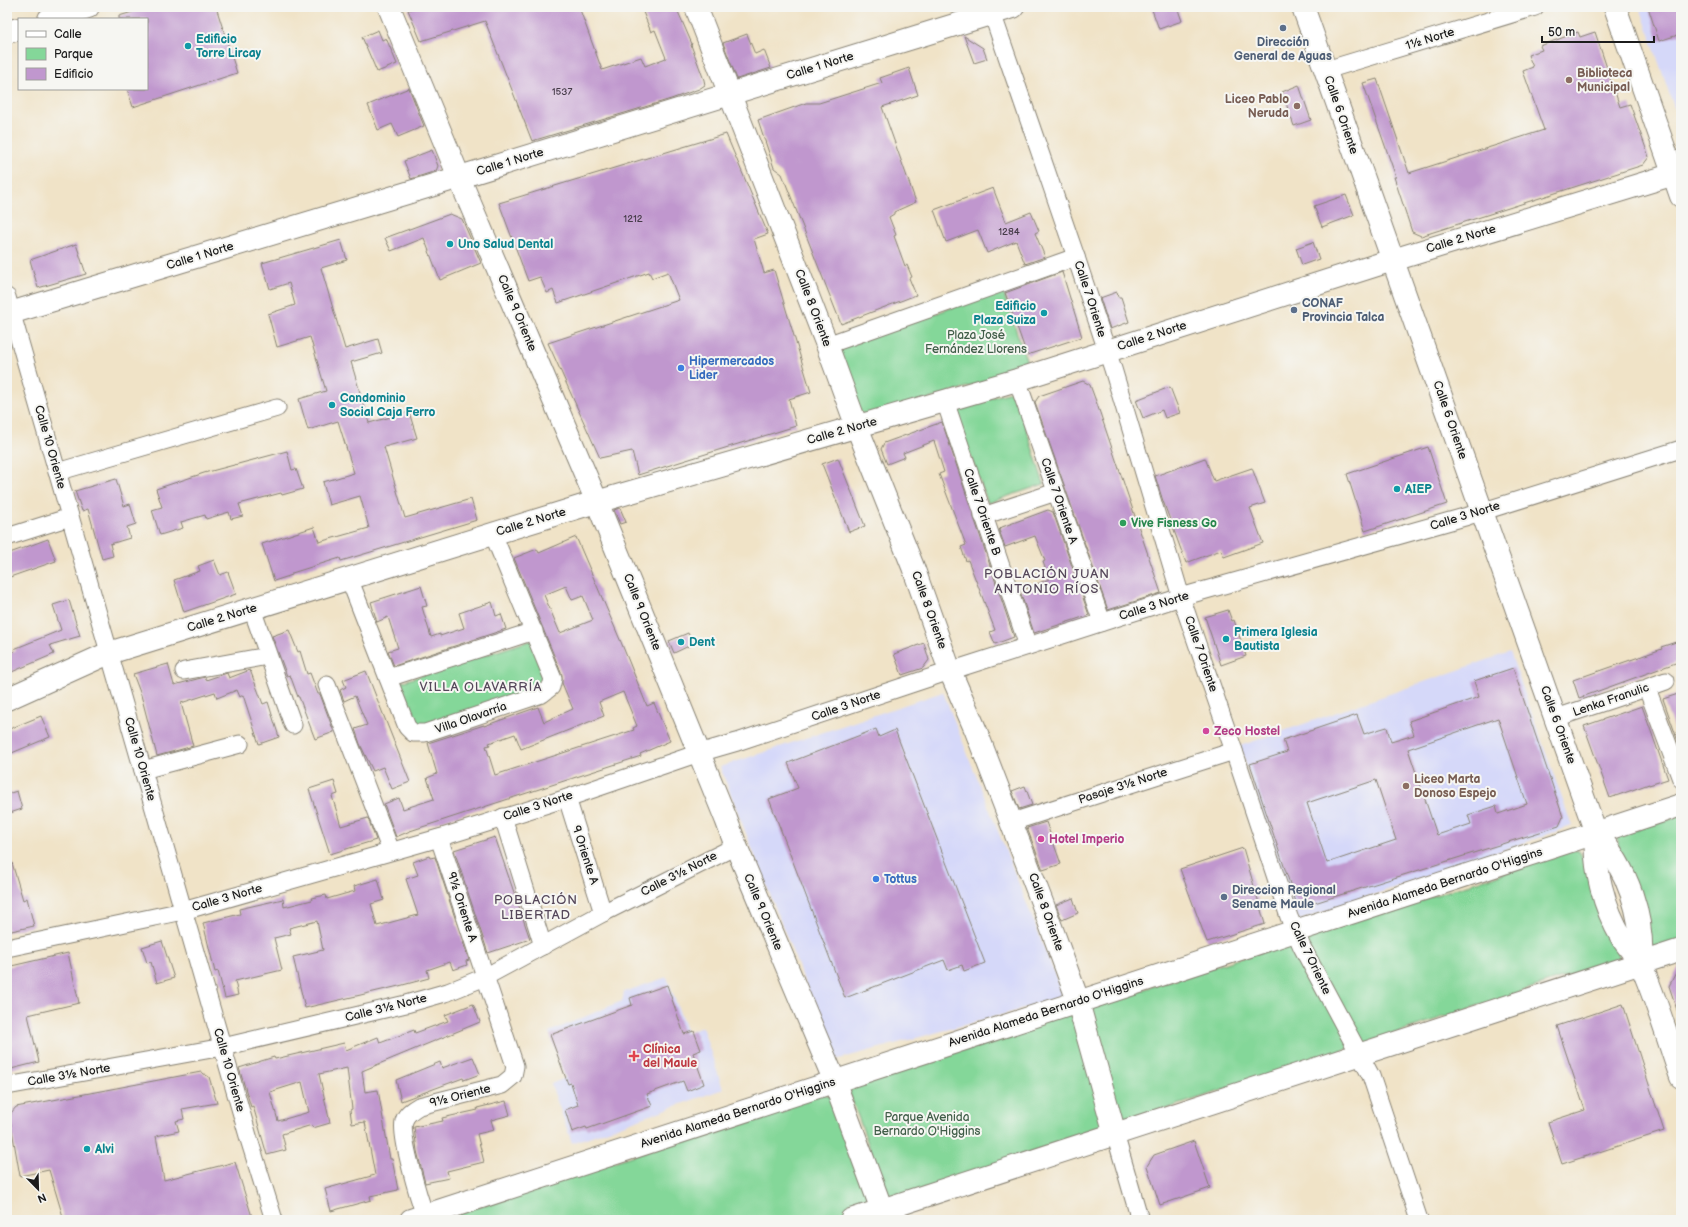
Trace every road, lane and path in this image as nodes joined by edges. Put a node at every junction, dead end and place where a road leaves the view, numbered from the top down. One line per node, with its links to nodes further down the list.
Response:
1 (88, 7): 8 (main road)
2 (389, 7): 14 (main road, Calle 9 Oriente)
3 (696, 7): 12 (main road, Calle 8 Oriente)
4 (1303, 7): 11 (main road, Calle 6 Oriente)
5 (1535, 7): 11 (street, 1½ Norte)
6 (1615, 7): 13 (main road)
7 (998, 9): 12 (main road, Calle 1 Norte); 16 (street, Calle 7 Oriente)
8 (52, 18)
9 (18, 28): 10 (main road)
10 (7, 32)
11 (1326, 70): 17 (main road, Calle 6 Oriente)
12 (730, 94): 14 (main road, Calle 1 Norte); 19 (main road, Calle 8 Oriente)
13 (1677, 173): 15 (main road); 17 (main road, Calle 2 Norte)
14 (460, 177): 18 (main road, Calle 1 Norte); 28 (main road, Calle 9 Oriente)
15 (1681, 196)
16 (1076, 257): 19 (street); 20 (street, Calle 7 Oriente)
17 (1394, 260): 20 (main road, Calle 2 Norte); 29 (main road, Calle 6 Oriente)
18 (8, 308): 26 (street, Calle 10 Oriente)
19 (827, 346): 24 (main road, Calle 8 Oriente)
20 (1106, 350): 21 (main road, Calle 2 Norte); 35 (street, Calle 7 Oriente)
21 (1017, 380): 22 (main road, Calle 2 Norte); 27 (street, Calle 7 Oriente A)
22 (945, 401): 24 (main road, Calle 2 Norte); 30 (street, Calle 7 Oriente B)
23 (277, 408): 26 (street)
24 (857, 427): 28 (main road, Calle 2 Norte); 42 (main road, Calle 8 Oriente)
25 (1681, 449): 29 (street, Calle 3 Norte)
26 (58, 472): 31 (street, Calle 10 Oriente)
27 (1056, 492): 30 (street); 37 (street, Calle 7 Oriente A)
28 (597, 502): 32 (main road, Calle 2 Norte); 53 (main road, Calle 9 Oriente)
29 (1483, 511): 35 (street, Calle 3 Norte); 49 (main road, Calle 6 Oriente)
30 (983, 516): 39 (street, Calle 7 Oriente B)
31 (70, 518): 33 (street); 40 (street, Calle 10 Oriente)
32 (493, 534): 34 (main road, Calle 2 Norte); 38 (street, Villa Olavarría)
33 (7, 537)
34 (350, 578): 36 (main road, Calle 2 Norte); 44 (street, Villa Olavarría)
35 (1181, 597): 37 (street, Calle 3 Norte); 52 (street, Calle 7 Oriente)
36 (252, 609): 40 (main road, Calle 2 Norte); 41 (street)
37 (1102, 622): 39 (street, Calle 3 Norte)
38 (534, 632): 44 (street); 44 (street, Villa Olavarría)
39 (1028, 646): 42 (street, Calle 3 Norte)
40 (109, 653): 48 (main road, Calle 2 Norte); 54 (street, Calle 10 Oriente)
41 (268, 656): 43 (street); 50 (street)
42 (950, 670): 53 (street, Calle 3 Norte); 59 (main road, Calle 8 Oriente)
43 (184, 671)
44 (388, 678)
45 (1666, 681): 47 (street, Lenka Franulic)
46 (327, 685): 63 (street)
47 (1645, 690): 49 (street, Lenka Franulic); 55 (street)
48 (7, 698)
49 (1556, 718): 60 (main road, Calle 6 Oriente)
50 (293, 725)
51 (240, 744): 54 (street)
52 (1234, 751): 59 (street, Pasaje 3½ Norte); 66 (street, Calle 7 Oriente)
53 (699, 753): 56 (street, Calle 3 Norte); 62 (main road, Calle 9 Oriente)
54 (143, 770): 64 (street, Calle 10 Oriente)
55 (1681, 779)
56 (566, 798): 58 (street, Calle 3 Norte); 65 (street, 9 Oriente A)
57 (1681, 805): 60 (main road, Avenida Alameda Bernardo O'Higgins)
58 (503, 817): 61 (street, Calle 3 Norte); 67 (street)
59 (1012, 822): 72 (main road, Calle 8 Oriente)
60 (1596, 833): 66 (main road, Avenida Alameda Bernardo O'Higgins); 70 (main road, Calle 6 Oriente)
61 (439, 838): 63 (street, Calle 3 Norte); 71 (street, 9½ Oriente A)
62 (736, 846): 65 (street, Calle 3½ Norte); 76 (main road, Calle 9 Oriente)
63 (391, 851): 64 (street, Calle 3 Norte)
64 (183, 911): 68 (street, Calle 3 Norte); 73 (street, Calle 10 Oriente)
65 (603, 913): 67 (street, Calle 3½ Norte)
66 (1295, 932): 72 (main road, Avenida Alameda Bernardo O'Higgins); 74 (street, Calle 7 Oriente)
67 (543, 946): 71 (street, Calle 3½ Norte)
68 (7, 948)
69 (1681, 950): 70 (main road)
70 (1641, 964): 74 (main road); 75 (main road, Calle 6 Oriente)
71 (484, 977): 73 (street, Calle 3½ Norte); 80 (street, 9½ Oriente)
72 (1078, 1002): 76 (main road, Avenida Alameda Bernardo O'Higgins); 78 (main road, Calle 8 Oriente)
73 (223, 1047): 77 (street, Calle 3½ Norte); 81 (street, Calle 10 Oriente)
74 (1359, 1054): 78 (main road); 84 (street, Calle 7 Oriente)
75 (1681, 1077)
76 (834, 1082): 79 (main road, Calle 9 Oriente); 80 (main road, Avenida Alameda Bernardo O'Higgins)
77 (7, 1086)
78 (1115, 1134): 79 (main road); 83 (street, Calle 8 Oriente)
79 (884, 1215): 82 (main road)
80 (418, 1218)
81 (274, 1220)
82 (851, 1220)
83 (1140, 1220)
84 (1419, 1220)

